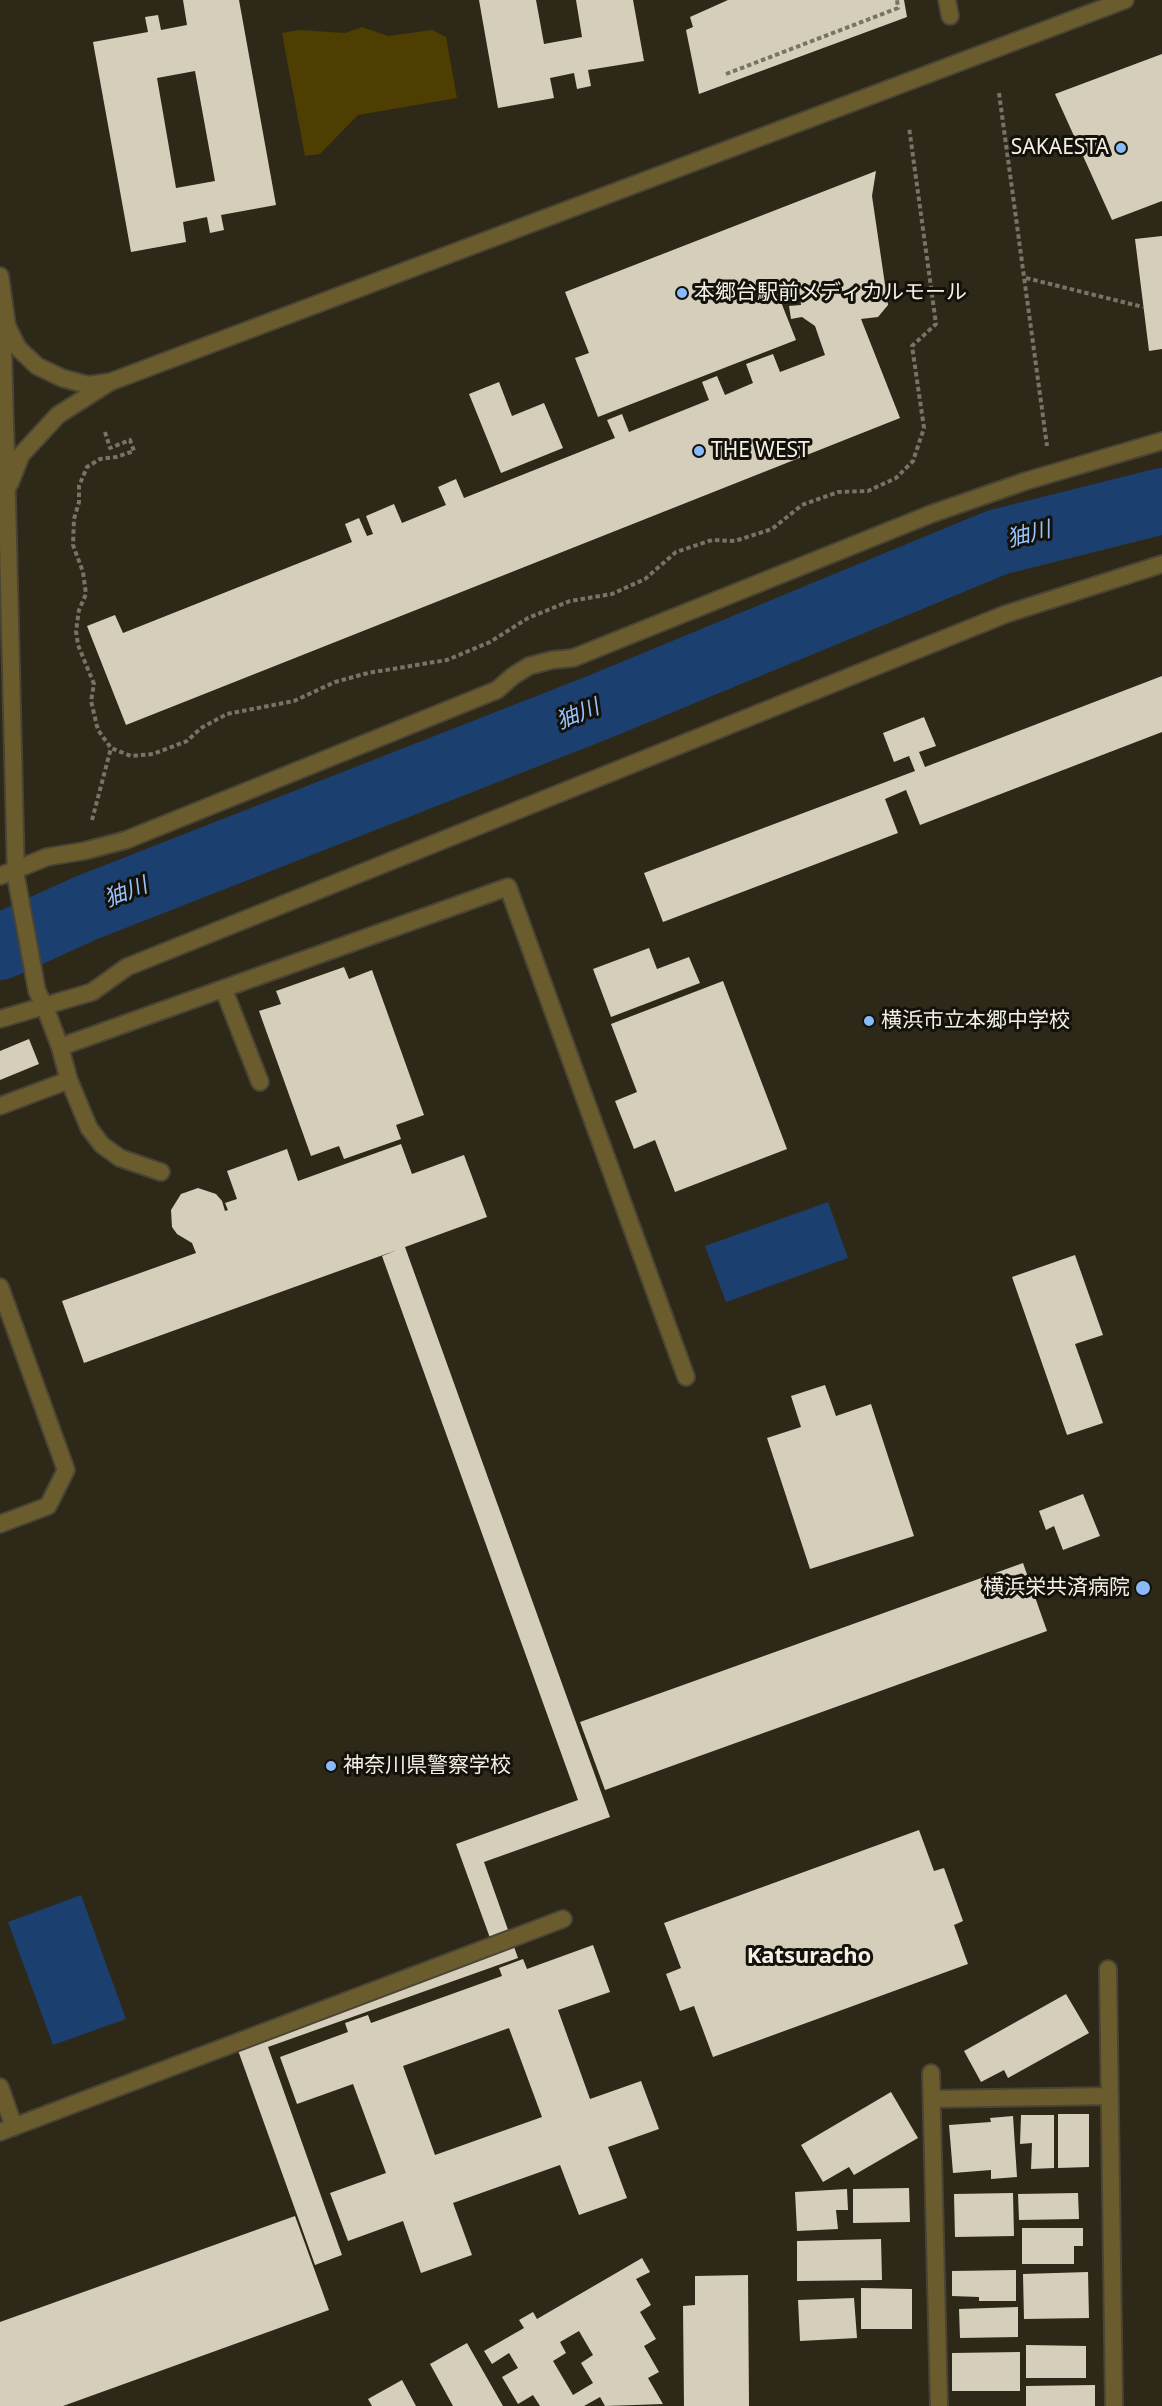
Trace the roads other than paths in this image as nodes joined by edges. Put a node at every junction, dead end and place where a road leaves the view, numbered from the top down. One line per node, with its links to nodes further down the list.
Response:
1 (1125, 0): 3 (street)
2 (1, 284): 3 (street); 5 (street)
3 (110, 382): 5 (street)
4 (1162, 441): 7 (street)
5 (7, 501): 7 (street)
6 (1162, 564): 9 (street)
7 (11, 874): 9 (street)
8 (224, 990): 11 (street); 13 (street); 17 (street)
9 (45, 1007): 10 (street); 11 (street)
10 (0, 1019)
11 (60, 1047): 12 (street)
12 (69, 1080): 14 (street); 15 (street)
13 (260, 1082)
14 (0, 1106)
15 (161, 1172)
16 (0, 1287): 18 (street)
17 (686, 1377)
18 (0, 1524)
19 (563, 1919): 25 (street)
20 (1108, 1969): 23 (street)
21 (930, 2073): 24 (street)
22 (0, 2087): 25 (street)
23 (1110, 2096): 24 (street); 27 (street)
24 (932, 2099): 26 (street)
25 (7, 2129)
26 (939, 2406)
27 (1114, 2406)

